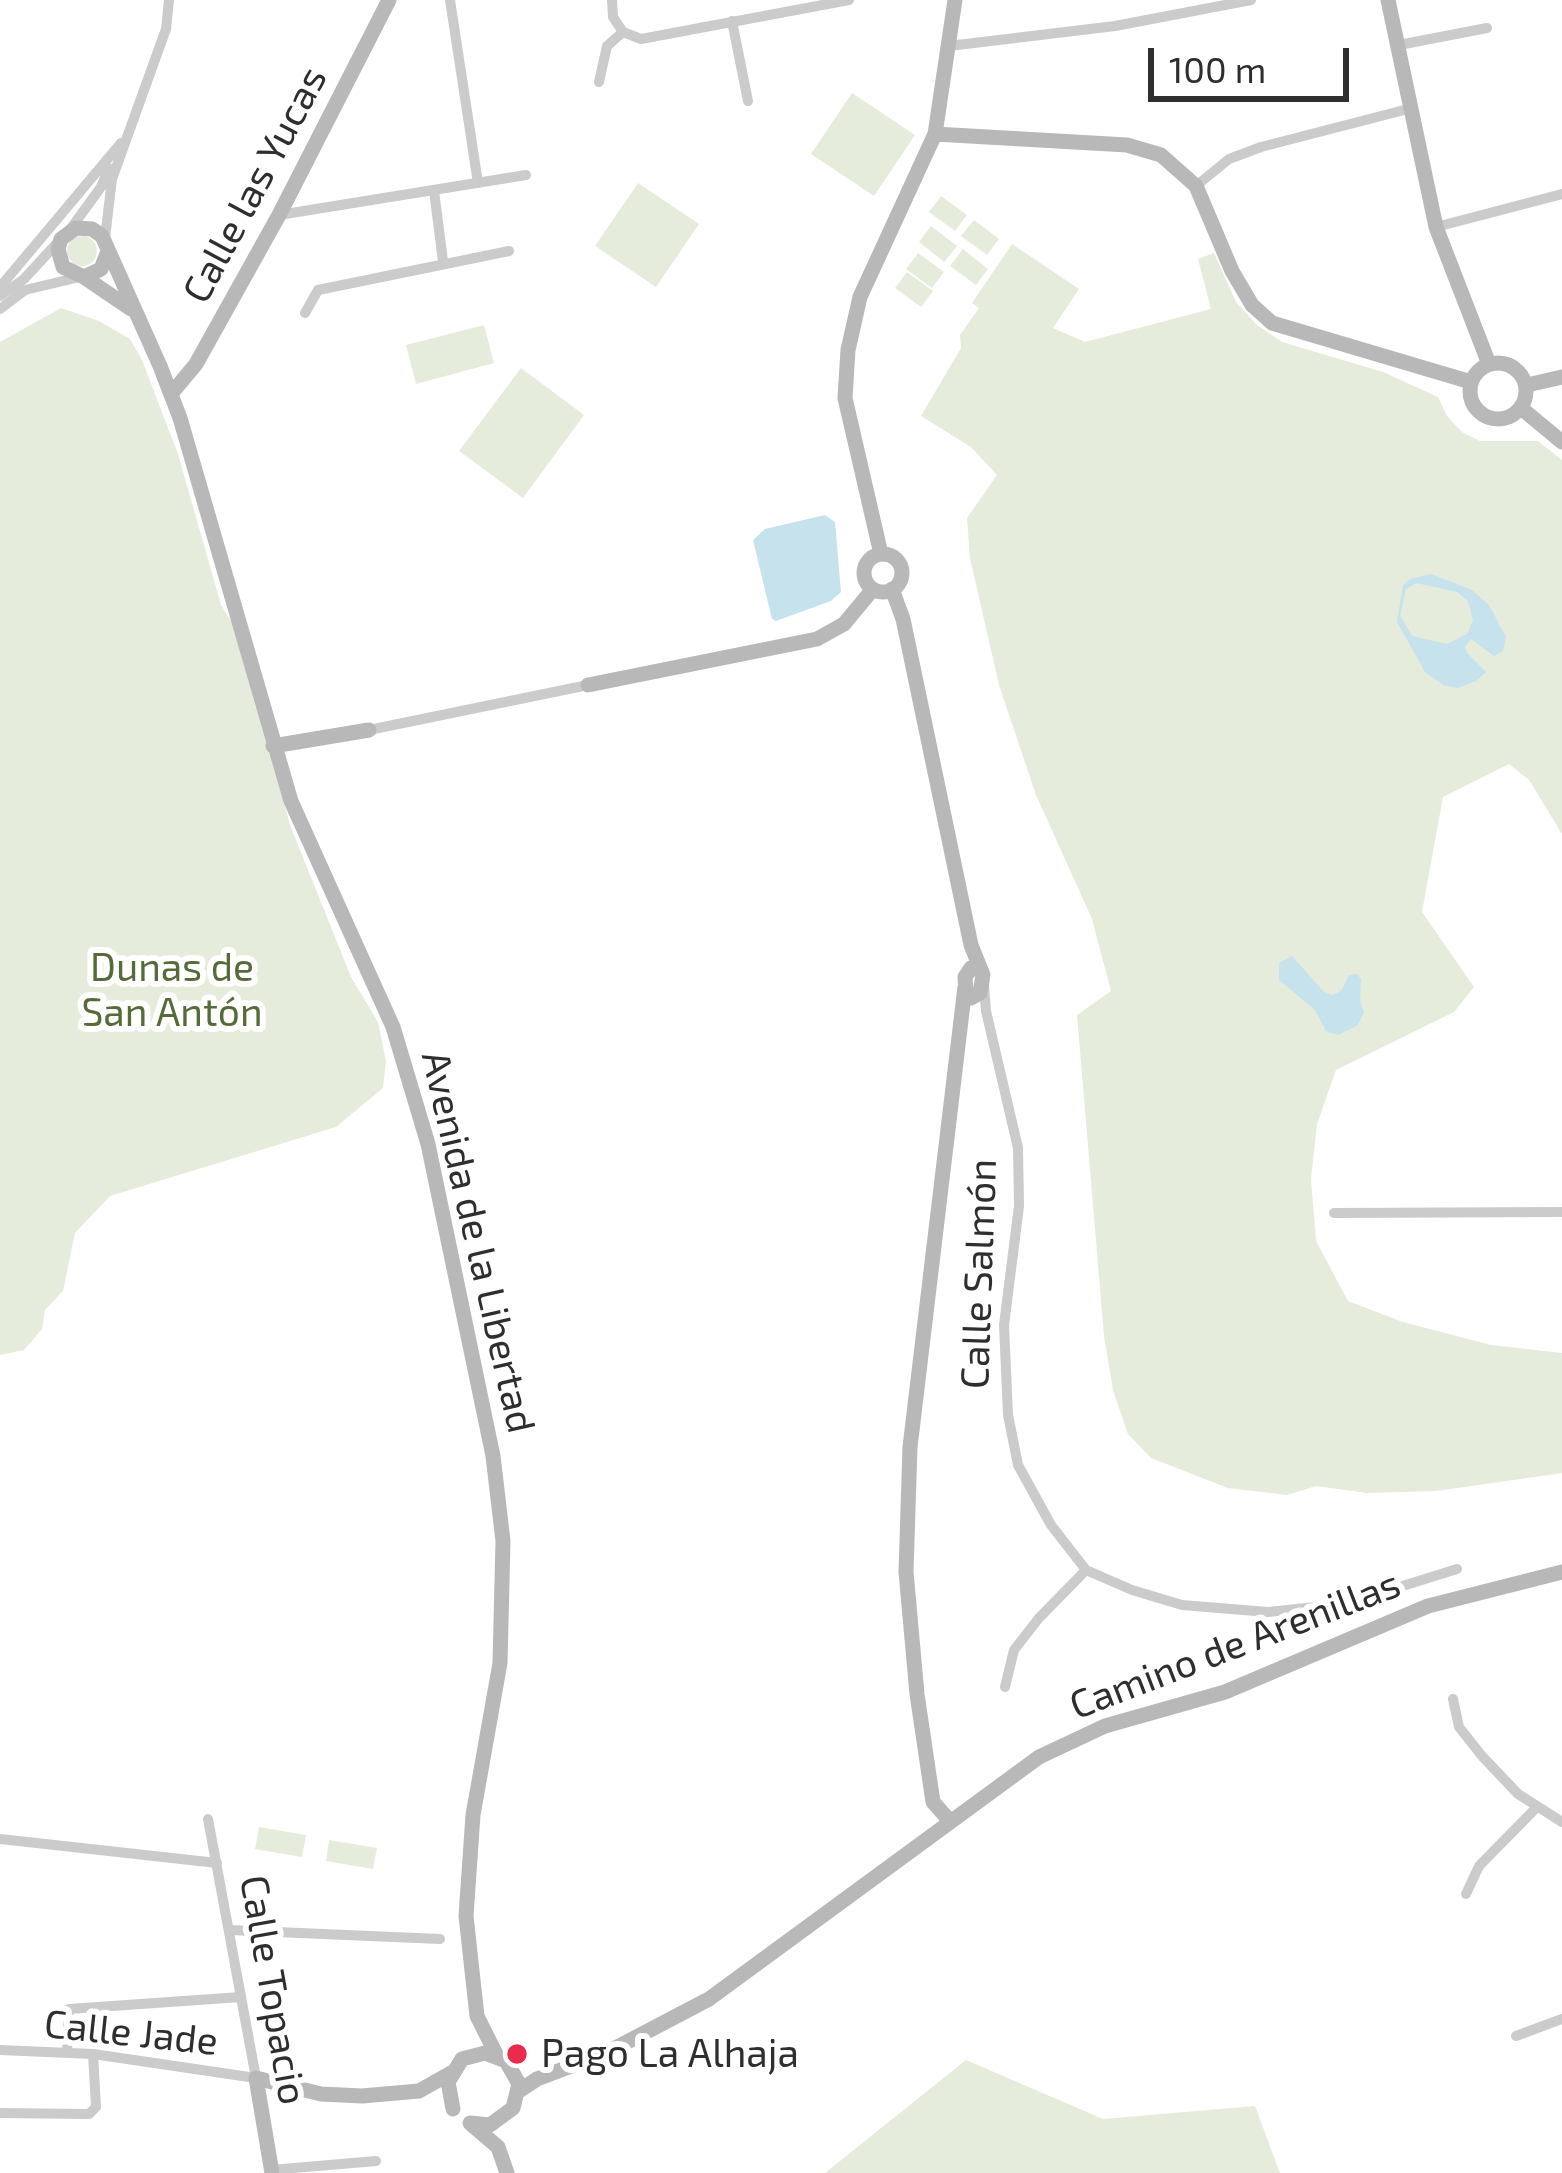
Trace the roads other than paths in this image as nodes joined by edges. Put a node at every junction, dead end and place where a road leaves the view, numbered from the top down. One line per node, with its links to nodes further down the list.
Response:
1 (169, 0): 19 (street)
2 (389, 0): 26 (street, Calle las Yucas)
3 (450, 0): 22 (street)
4 (612, 0): 12 (street)
5 (849, 0): 9 (street)
6 (956, 0): 14 (street)
7 (1251, 0): 14 (street)
8 (1388, 0): 13 (street)
9 (785, 6): 10 (street)
10 (733, 22): 12 (street); 16 (street)
11 (1487, 28): 13 (street)
12 (622, 32): 15 (street)
13 (1399, 45): 17 (street)
14 (949, 46): 18 (street)
15 (598, 82)
16 (748, 101)
17 (1412, 108): 23 (street); 27 (street)
18 (935, 134): 23 (street); 44 (street)
19 (127, 135): 20 (street); 29 (street)
20 (113, 153): 28 (street); 33 (street)
21 (526, 175): 22 (street)
22 (478, 183): 24 (street)
23 (1196, 186): 39 (street)
24 (434, 191): 26 (street); 31 (street)
25 (1562, 194): 27 (street)
26 (279, 215): 41 (street, Calle las Yucas)
27 (1436, 227): 37 (street)
28 (65, 236): 29 (street); 32 (street); 33 (street)
29 (106, 245): 32 (street); 35 (street, Avenida de la Libertad)
30 (509, 250): 31 (street)
31 (443, 262): 36 (street)
32 (82, 277): 34 (street); 35 (street)
33 (0, 291)
34 (0, 309)
35 (133, 310): 41 (street, Avenida de la Libertad)
36 (305, 313)
37 (1490, 364): 39 (street); 40 (street)
38 (1562, 377): 40 (street)
39 (1471, 382): 42 (street)
40 (1526, 386): 42 (street)
41 (171, 394): 49 (street, Avenida de la Libertad)
42 (1521, 408): 43 (street)
43 (1562, 442)
44 (881, 554): 45 (street); 46 (street)
45 (873, 589): 46 (street); 47 (street)
46 (892, 590): 50 (street)
47 (587, 686): 48 (street)
48 (369, 730): 49 (street)
49 (273, 746): 69 (street, Avenida de la Libertad)
50 (973, 985): 51 (street); 51 (street, Calle Salmón); 61 (street)
51 (986, 1012): 55 (street, Calle Salmón)
52 (1562, 1212): 53 (street)
53 (1334, 1214)
54 (1457, 1569): 55 (street)
55 (1086, 1570): 57 (street)
56 (1562, 1572): 61 (street, Camino de Arenillas)
57 (1004, 1687)
58 (1453, 1699): 59 (street)
59 (1537, 1807): 62 (street); 65 (street)
60 (208, 1819): 64 (street, Calle Topacio)
61 (949, 1820): 78 (street, Camino de Arenillas)
62 (1562, 1822)
63 (0, 1839): 64 (street)
64 (217, 1863): 66 (street, Calle Topacio)
65 (1466, 1894)
66 (230, 1930): 67 (street); 68 (street, Calle Topacio)
67 (440, 1939)
68 (241, 1997): 73 (street); 77 (street, Calle Topacio)
69 (477, 2017): 75 (street, Avenida de la Libertad); 76 (street, Avenida de la Libertad)
70 (1562, 2019): 71 (street)
71 (1516, 2036)
72 (0, 2050): 73 (street, Calle Jade)
73 (67, 2053): 74 (street, Calle Jade)
74 (94, 2054): 77 (street, Calle Jade); 81 (street)
75 (497, 2056): 76 (street); 78 (street)
76 (456, 2066): 79 (street); 80 (street)
77 (256, 2078): 79 (street); 86 (street, Calle Topacio)
78 (518, 2084): 82 (street)
79 (419, 2091): 80 (street)
80 (453, 2109): 83 (street)
81 (0, 2113)
82 (508, 2116): 83 (street); 84 (street)
83 (470, 2123): 84 (street)
84 (498, 2147): 87 (street)
85 (376, 2161): 86 (street)
86 (272, 2171)
87 (507, 2173)

